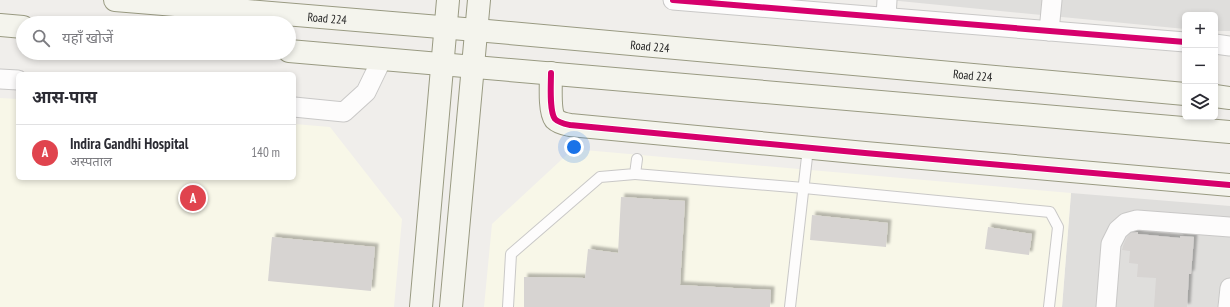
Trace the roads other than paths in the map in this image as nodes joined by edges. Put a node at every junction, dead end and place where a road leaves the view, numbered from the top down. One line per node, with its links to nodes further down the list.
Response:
1 (115, 0): 10 (main road, Road 224)
2 (448, 0): 10 (main road)
3 (479, 0): 11 (main road)
4 (673, 0): 6 (street)
5 (1052, 0): 12 (street)
6 (721, 2): 7 (street)
7 (880, 8): 12 (street)
8 (0, 25): 9 (main road)
9 (16, 26)
10 (446, 28): 11 (main road, Road 224); 18 (main road)
11 (476, 30): 19 (main road); 23 (main road, Road 224)
12 (1049, 31): 13 (street)
13 (1182, 42)
14 (1218, 44): 15 (street)
15 (1230, 46)
16 (296, 52): 17 (main road)
17 (382, 59): 18 (main road); 26 (street)
18 (442, 64): 19 (main road); 35 (main road)
19 (473, 66): 20 (main road); 36 (main road)
20 (551, 73): 27 (main road); 28 (main road)
21 (0, 79): 22 (street)
22 (16, 80)
23 (1182, 94)
24 (1218, 96): 25 (main road)
25 (1230, 98)
26 (296, 107)
27 (1230, 132)
28 (808, 148): 31 (main road); 32 (lane)
29 (637, 159): 30 (lane)
30 (635, 174): 32 (lane); 37 (lane)
31 (1230, 185)
32 (804, 188): 38 (lane); 39 (lane)
33 (1230, 228): 40 (street)
34 (1230, 288): 41 (street)
35 (422, 307)
36 (452, 307)
37 (508, 307)
38 (790, 307)
39 (1049, 307)
40 (1106, 307)
41 (1228, 307)

